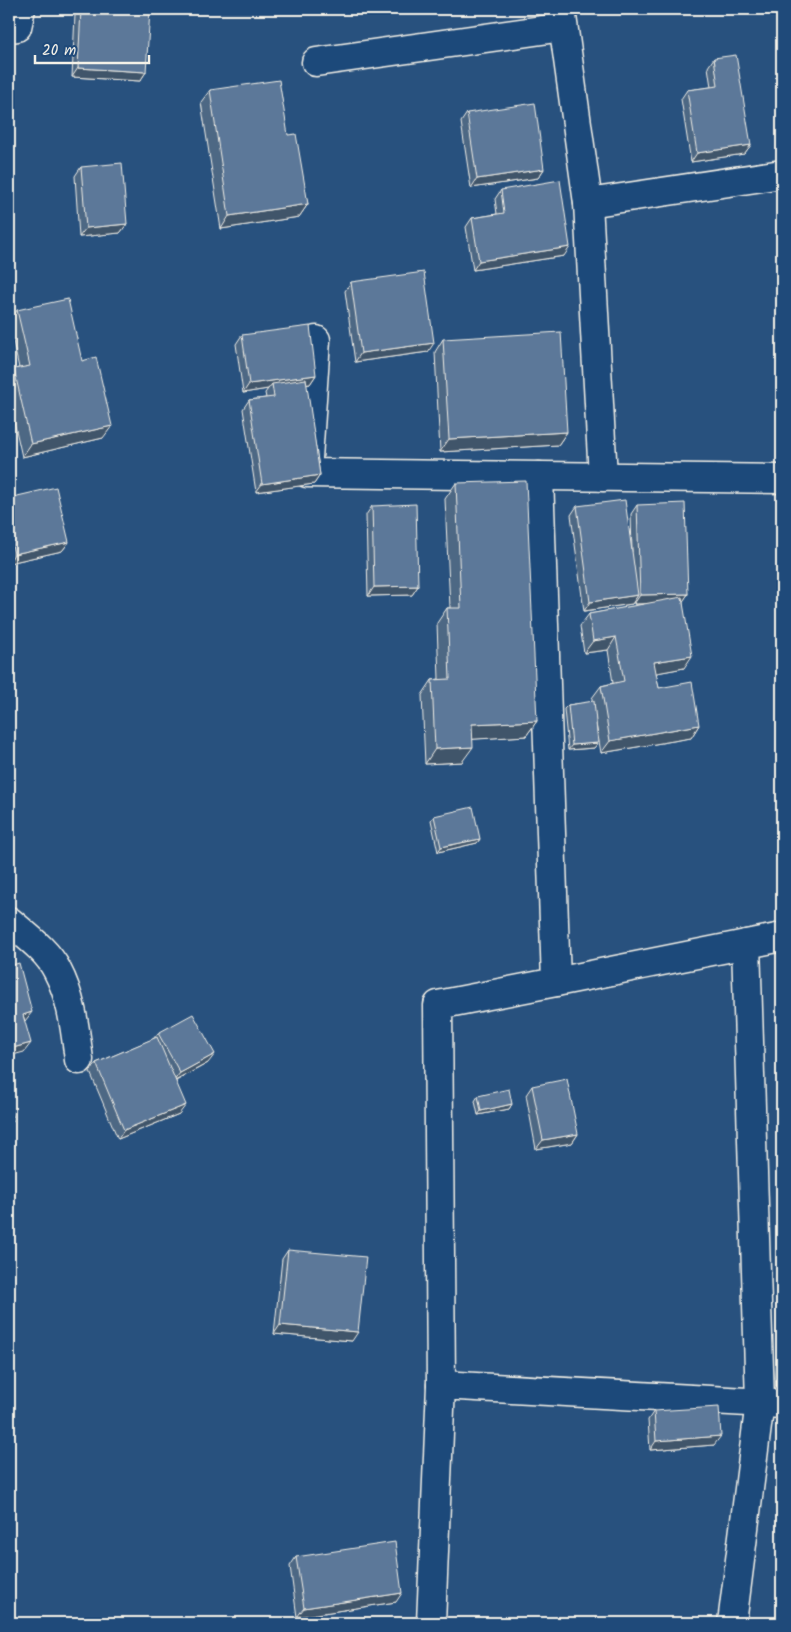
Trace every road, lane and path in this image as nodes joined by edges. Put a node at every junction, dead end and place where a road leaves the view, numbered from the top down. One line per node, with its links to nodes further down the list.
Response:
1 (21, 9): 3 (street)
2 (562, 18): 4 (street); 6 (street)
3 (9, 28)
4 (316, 62)
5 (782, 174): 6 (street)
6 (588, 203): 9 (street)
7 (316, 340): 8 (street)
8 (539, 476): 9 (street); 14 (street)
9 (603, 477): 10 (street)
10 (782, 479)
11 (9, 921): 15 (street)
12 (782, 937): 13 (street)
13 (746, 944): 14 (street); 17 (street)
14 (556, 982): 16 (street)
15 (79, 1060)
16 (441, 1385): 17 (street); 18 (street)
17 (771, 1403): 19 (street)
18 (431, 1623)
19 (732, 1623)

